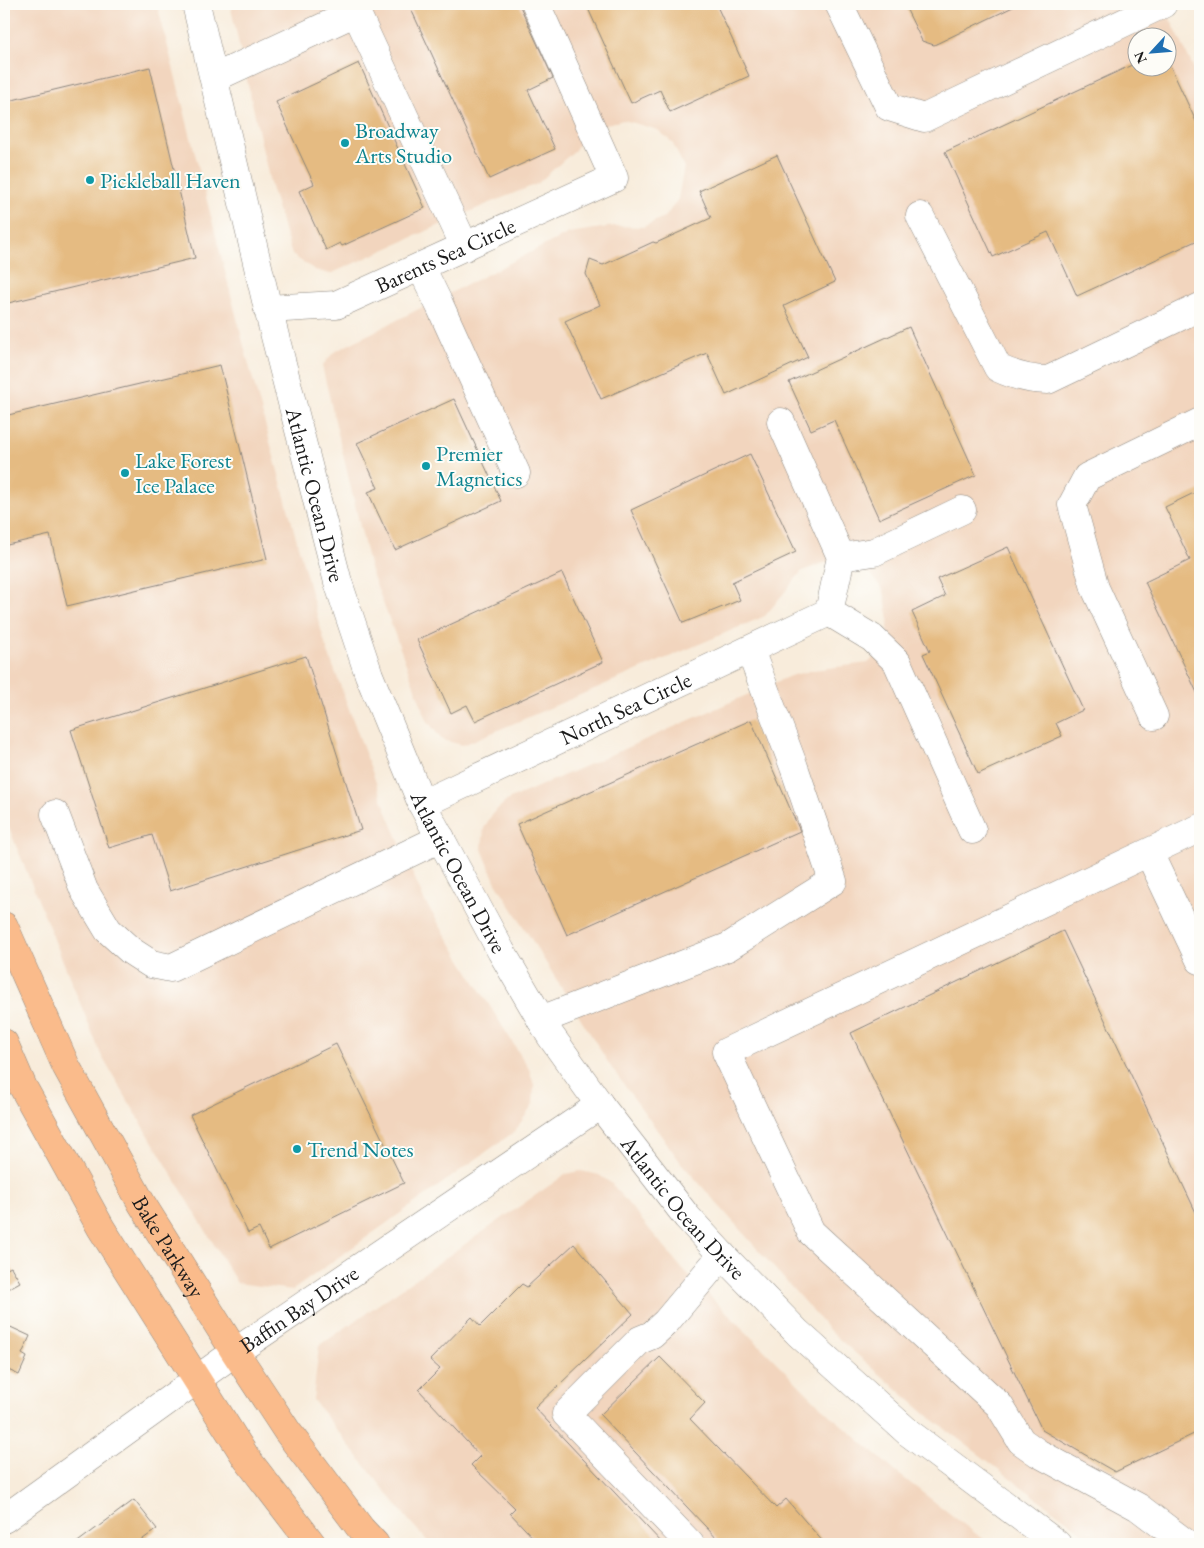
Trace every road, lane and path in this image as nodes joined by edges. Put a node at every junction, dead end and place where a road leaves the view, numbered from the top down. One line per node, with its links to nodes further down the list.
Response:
1 (196, 4): 5 (street, Atlantic Ocean Drive)
2 (536, 4): 7 (street, Barents Sea Circle)
3 (839, 4): 4 (street)
4 (1163, 4)
5 (214, 78): 7 (street); 10 (street, Atlantic Ocean Drive)
6 (920, 216): 9 (street)
7 (465, 247): 8 (street, Barents Sea Circle)
8 (421, 267): 10 (street, Barents Sea Circle); 13 (street)
9 (1200, 307)
10 (268, 309): 19 (street, Atlantic Ocean Drive)
11 (781, 422): 15 (street)
12 (1200, 422): 18 (street)
13 (516, 473)
14 (962, 510): 15 (street)
15 (841, 557): 16 (street)
16 (829, 612): 17 (street, North Sea Circle); 22 (street)
17 (750, 650): 19 (street, North Sea Circle); 27 (street)
18 (1154, 716)
19 (422, 804): 23 (street, Atlantic Ocean Drive)
20 (55, 814): 23 (street)
21 (1200, 828): 24 (street)
22 (972, 830)
23 (441, 838): 27 (street, Atlantic Ocean Drive)
24 (1149, 853): 26 (street); 38 (street)
25 (4, 926): 31 (main road, Bake Parkway)
26 (1200, 960)
27 (542, 1020): 29 (street, Atlantic Ocean Drive)
28 (4, 1043): 32 (main road)
29 (600, 1105): 30 (street, Atlantic Ocean Drive); 31 (street, Baffin Bay Drive)
30 (722, 1255): 36 (street); 37 (street, Atlantic Ocean Drive)
31 (235, 1352): 32 (street, Baffin Bay Drive); 35 (main road, Bake Parkway)
32 (196, 1380): 33 (street, Baffin Bay Drive); 34 (main road)
33 (4, 1519)
34 (312, 1544)
35 (375, 1544)
36 (690, 1544)
37 (1057, 1544)
38 (1187, 1544)

